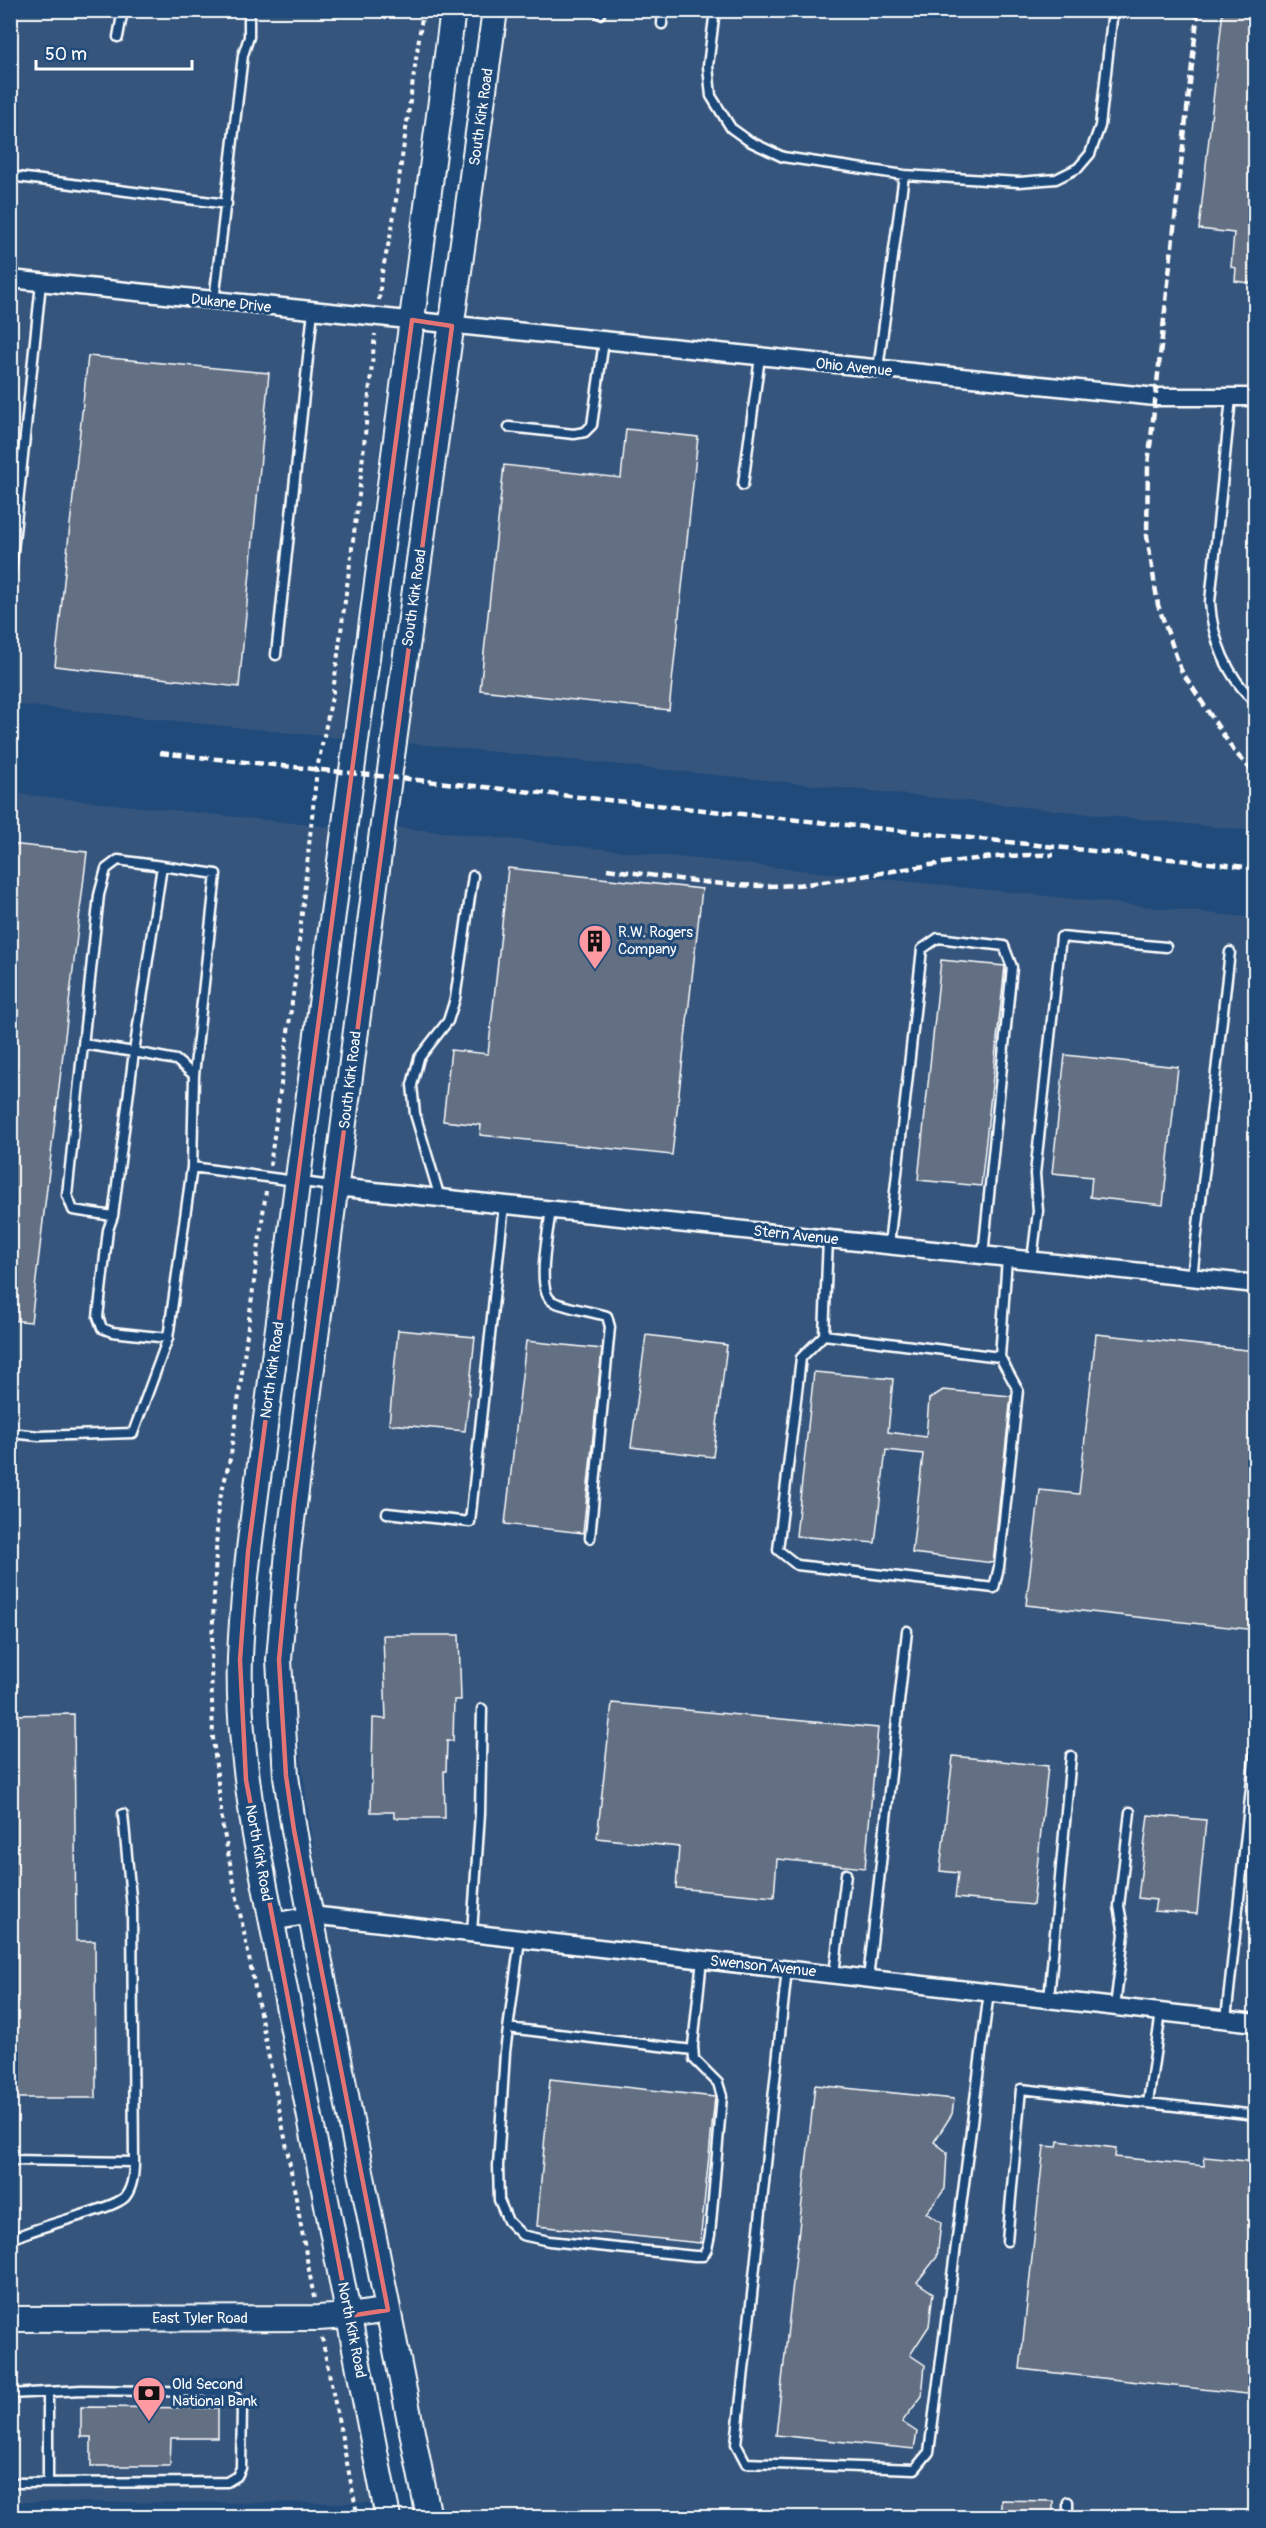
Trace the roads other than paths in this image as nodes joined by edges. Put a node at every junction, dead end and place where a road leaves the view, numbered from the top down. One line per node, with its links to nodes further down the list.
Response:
1 (123, 10): 9 (lane)
2 (249, 10): 12 (lane)
3 (453, 10): 17 (main road)
4 (495, 10): 18 (main road, South Kirk Road)
5 (663, 10): 8 (lane)
6 (716, 10): 10 (lane)
7 (1113, 10): 10 (lane)
8 (662, 24)
9 (118, 37)
10 (904, 175): 21 (lane)
11 (10, 176): 12 (lane)
12 (227, 204): 15 (lane)
13 (10, 279): 14 (street, Dukane Drive)
14 (41, 283): 15 (street, Dukane Drive); 26 (lane)
15 (214, 301): 16 (street, Dukane Drive)
16 (313, 311): 17 (street, Dukane Drive); 27 (lane)
17 (412, 320): 18 (street, Dukane Drive); 37 (main road)
18 (452, 326): 19 (street, Ohio Avenue); 38 (main road, South Kirk Road)
19 (604, 341): 20 (street, Ohio Avenue); 24 (lane)
20 (760, 357): 21 (street, Ohio Avenue); 25 (lane)
21 (878, 369): 23 (street, Ohio Avenue)
22 (1256, 397): 23 (street, Ohio Avenue)
23 (1231, 398): 28 (lane)
24 (509, 427)
25 (743, 485)
26 (10, 580)
27 (276, 655)
28 (1256, 702)
29 (162, 866): 33 (lane); 34 (lane); 35 (lane)
30 (473, 876): 39 (lane)
31 (1166, 947): 47 (lane)
32 (1230, 952): 48 (lane)
33 (83, 1044): 34 (lane); 42 (lane)
34 (134, 1052): 35 (lane); 42 (lane)
35 (194, 1075): 36 (lane)
36 (192, 1167): 37 (lane); 51 (lane)
37 (297, 1181): 38 (lane); 64 (main road, North Kirk Road)
38 (336, 1187): 39 (street, Stern Avenue); 63 (main road)
39 (440, 1198): 40 (street, Stern Avenue)
40 (504, 1204): 41 (street, Stern Avenue); 54 (lane)
41 (551, 1209): 43 (street, Stern Avenue); 55 (lane)
42 (112, 1216): 51 (lane)
43 (828, 1239): 44 (street, Stern Avenue); 50 (lane)
44 (889, 1245): 45 (street, Stern Avenue); 45 (lane)
45 (982, 1255): 46 (street, Stern Avenue)
46 (1007, 1258): 47 (street, Stern Avenue); 52 (lane)
47 (1032, 1260): 48 (street, Stern Avenue)
48 (1192, 1277): 49 (street, Stern Avenue)
49 (1256, 1284)
50 (824, 1335): 52 (lane); 52 (lane)
51 (168, 1338): 53 (lane)
52 (1000, 1357)
53 (10, 1432)
54 (387, 1513)
55 (590, 1539)
56 (907, 1631): 70 (lane)
57 (482, 1709): 65 (lane)
58 (1256, 1742): 75 (lane)
59 (1071, 1756): 72 (lane)
60 (1130, 1812): 73 (lane)
61 (123, 1814): 82 (lane)
62 (846, 1874): 69 (lane)
63 (311, 1915): 64 (street, Swenson Avenue); 65 (street, Swenson Avenue); 85 (main road)
64 (272, 1922): 86 (main road, North Kirk Road)
65 (471, 1933): 66 (street, Swenson Avenue)
66 (520, 1939): 67 (street, Swenson Avenue); 77 (lane)
67 (702, 1959): 68 (street, Swenson Avenue); 78 (lane)
68 (787, 1969): 69 (street, Swenson Avenue); 71 (lane)
69 (834, 1974): 70 (street, Swenson Avenue)
70 (868, 1978): 71 (street, Swenson Avenue)
71 (989, 1992): 72 (street, Swenson Avenue)
72 (1049, 1999): 73 (street, Swenson Avenue)
73 (1115, 2007): 74 (street, Swenson Avenue)
74 (1161, 2012): 75 (street, Swenson Avenue); 79 (lane)
75 (1226, 2019): 76 (street, Swenson Avenue)
76 (1256, 2023)
77 (508, 2028): 78 (lane); 78 (lane)
78 (693, 2050)
79 (1148, 2103): 80 (lane); 84 (lane)
80 (1256, 2115)
81 (10, 2160): 82 (lane)
82 (134, 2162): 83 (lane)
83 (10, 2240)
84 (1007, 2241)
85 (388, 2310): 86 (main road, East Tyler Road); 94 (main road)
86 (349, 2316): 87 (main road, East Tyler Road); 93 (main road, North Kirk Road)
87 (10, 2319)
88 (48, 2392): 89 (lane); 91 (lane); 91 (lane)
89 (10, 2394)
90 (10, 2483): 91 (lane)
91 (48, 2483)
92 (1068, 2502): 95 (lane)
93 (388, 2517)
94 (429, 2517)
95 (1068, 2517)

